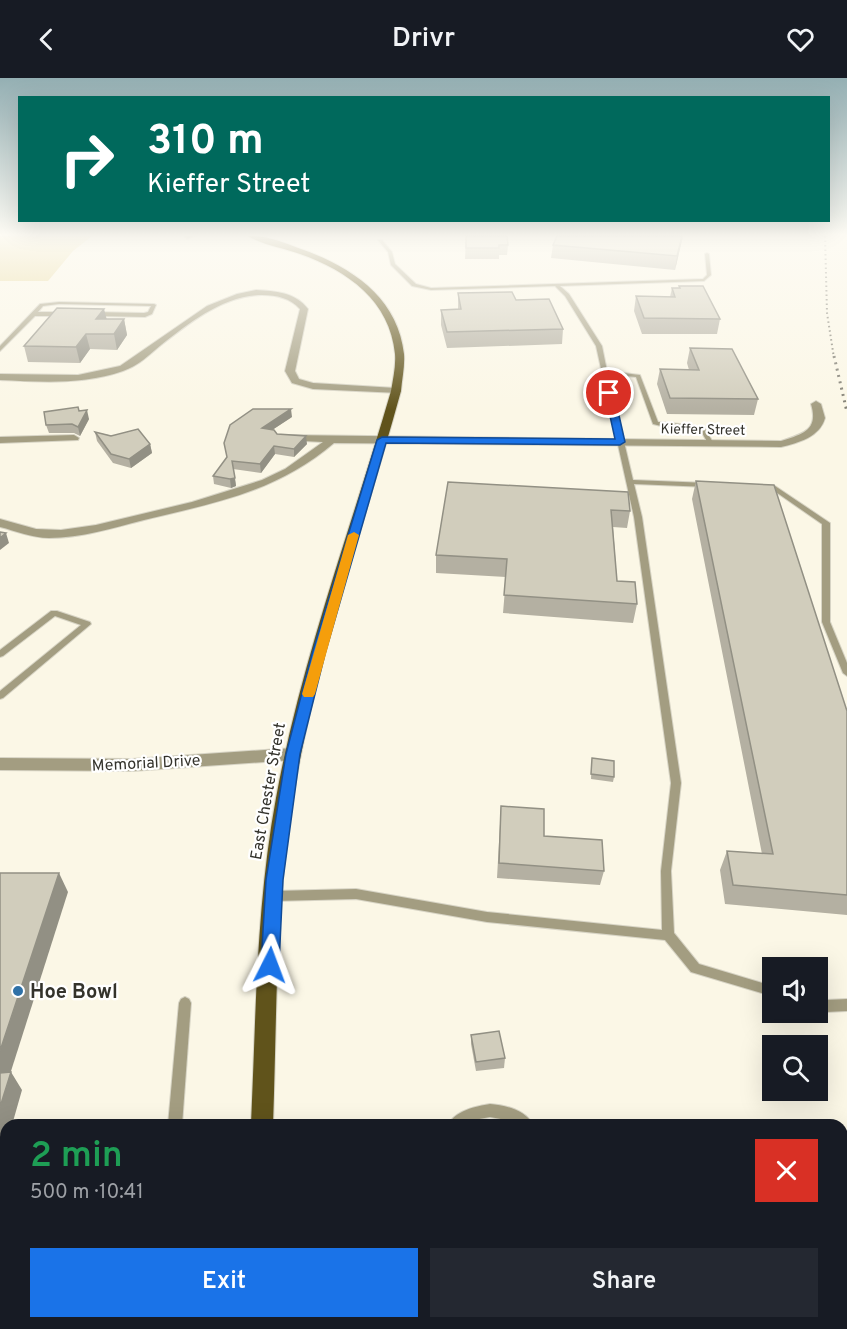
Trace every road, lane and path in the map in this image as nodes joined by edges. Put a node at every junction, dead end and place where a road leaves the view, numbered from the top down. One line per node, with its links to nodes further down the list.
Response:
1 (243, 294): 10 (street)
2 (276, 294): 11 (street)
3 (373, 294): 11 (main road, East Chester Street)
4 (566, 294): 9 (lane)
5 (34, 314): 6 (lane); 7 (lane); 8 (lane)
6 (68, 314)
7 (90, 314)
8 (0, 350)
9 (605, 372): 18 (lane); 19 (lane)
10 (0, 378)
11 (396, 391): 17 (main road, East Chester Street)
12 (816, 404): 19 (street, Kieffer Street)
13 (74, 438): 15 (street)
14 (282, 438): 16 (street, Kieffer Street)
15 (0, 440)
16 (331, 440): 17 (street, Kieffer Street); 23 (street)
17 (382, 440): 18 (street, Kieffer Street); 27 (main road, East Chester Street)
18 (620, 442): 19 (street, Kieffer Street); 20 (lane)
19 (711, 444)
20 (629, 482): 21 (lane); 30 (lane)
21 (719, 486)
22 (753, 487): 25 (lane)
23 (0, 523)
24 (0, 654): 26 (lane)
25 (847, 674)
26 (0, 696)
27 (293, 754): 28 (street, Memorial Drive); 29 (main road, East Chester Street)
28 (0, 764)
29 (274, 896): 30 (lane); 36 (main road, East Chester Street)
30 (668, 934): 31 (lane)
31 (762, 988)
32 (185, 1003): 35 (lane)
33 (847, 1005): 34 (lane)
34 (828, 1006)
35 (175, 1119)
36 (262, 1119)
37 (462, 1119): 38 (lane)
38 (516, 1119)

